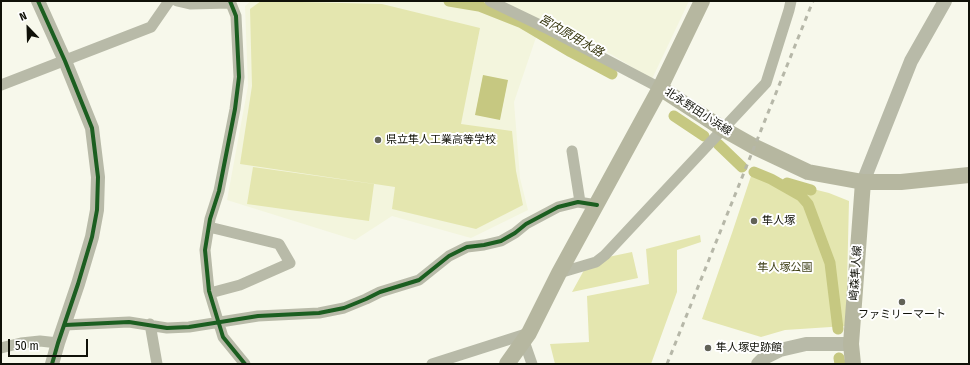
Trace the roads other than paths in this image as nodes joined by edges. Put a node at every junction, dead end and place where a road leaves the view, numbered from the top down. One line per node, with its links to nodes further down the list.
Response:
1 (38, 1): 9 (street)
2 (169, 1): 9 (street)
3 (177, 1): 8 (street)
4 (490, 1): 11 (street)
5 (702, 1): 11 (main road)
6 (791, 1): 12 (street)
7 (945, 1): 15 (street)
8 (230, 2): 18 (street)
9 (66, 61): 10 (street); 23 (street)
10 (1, 86)
11 (660, 88): 12 (main road, 北永野田小浜線); 17 (main road, 北永野田小浜線)
12 (723, 130): 15 (main road, 北永野田小浜線); 19 (street)
13 (572, 151): 16 (street)
14 (969, 175): 15 (main road, 北永野田小浜線)
15 (862, 182): 26 (main road, 崎森隼人線)
16 (580, 202): 17 (street); 21 (street)
17 (597, 205): 19 (main road, 北永野田小浜線)
18 (209, 226): 20 (street); 20 (street)
19 (559, 273): 24 (main road, 北永野田小浜線)
20 (210, 293): 21 (street)
21 (218, 323): 22 (street); 30 (street)
22 (150, 324): 23 (street); 29 (street)
23 (64, 325): 25 (street)
24 (526, 337): 31 (street); 32 (main road, 北永野田小浜線); 33 (street)
25 (58, 342): 27 (street); 28 (street)
26 (851, 344): 34 (street); 35 (main road, 崎森隼人線)
27 (1, 348)
28 (52, 364)
29 (157, 364)
30 (245, 364)
31 (432, 364)
32 (507, 364)
33 (532, 364)
34 (758, 364)
35 (852, 364)

